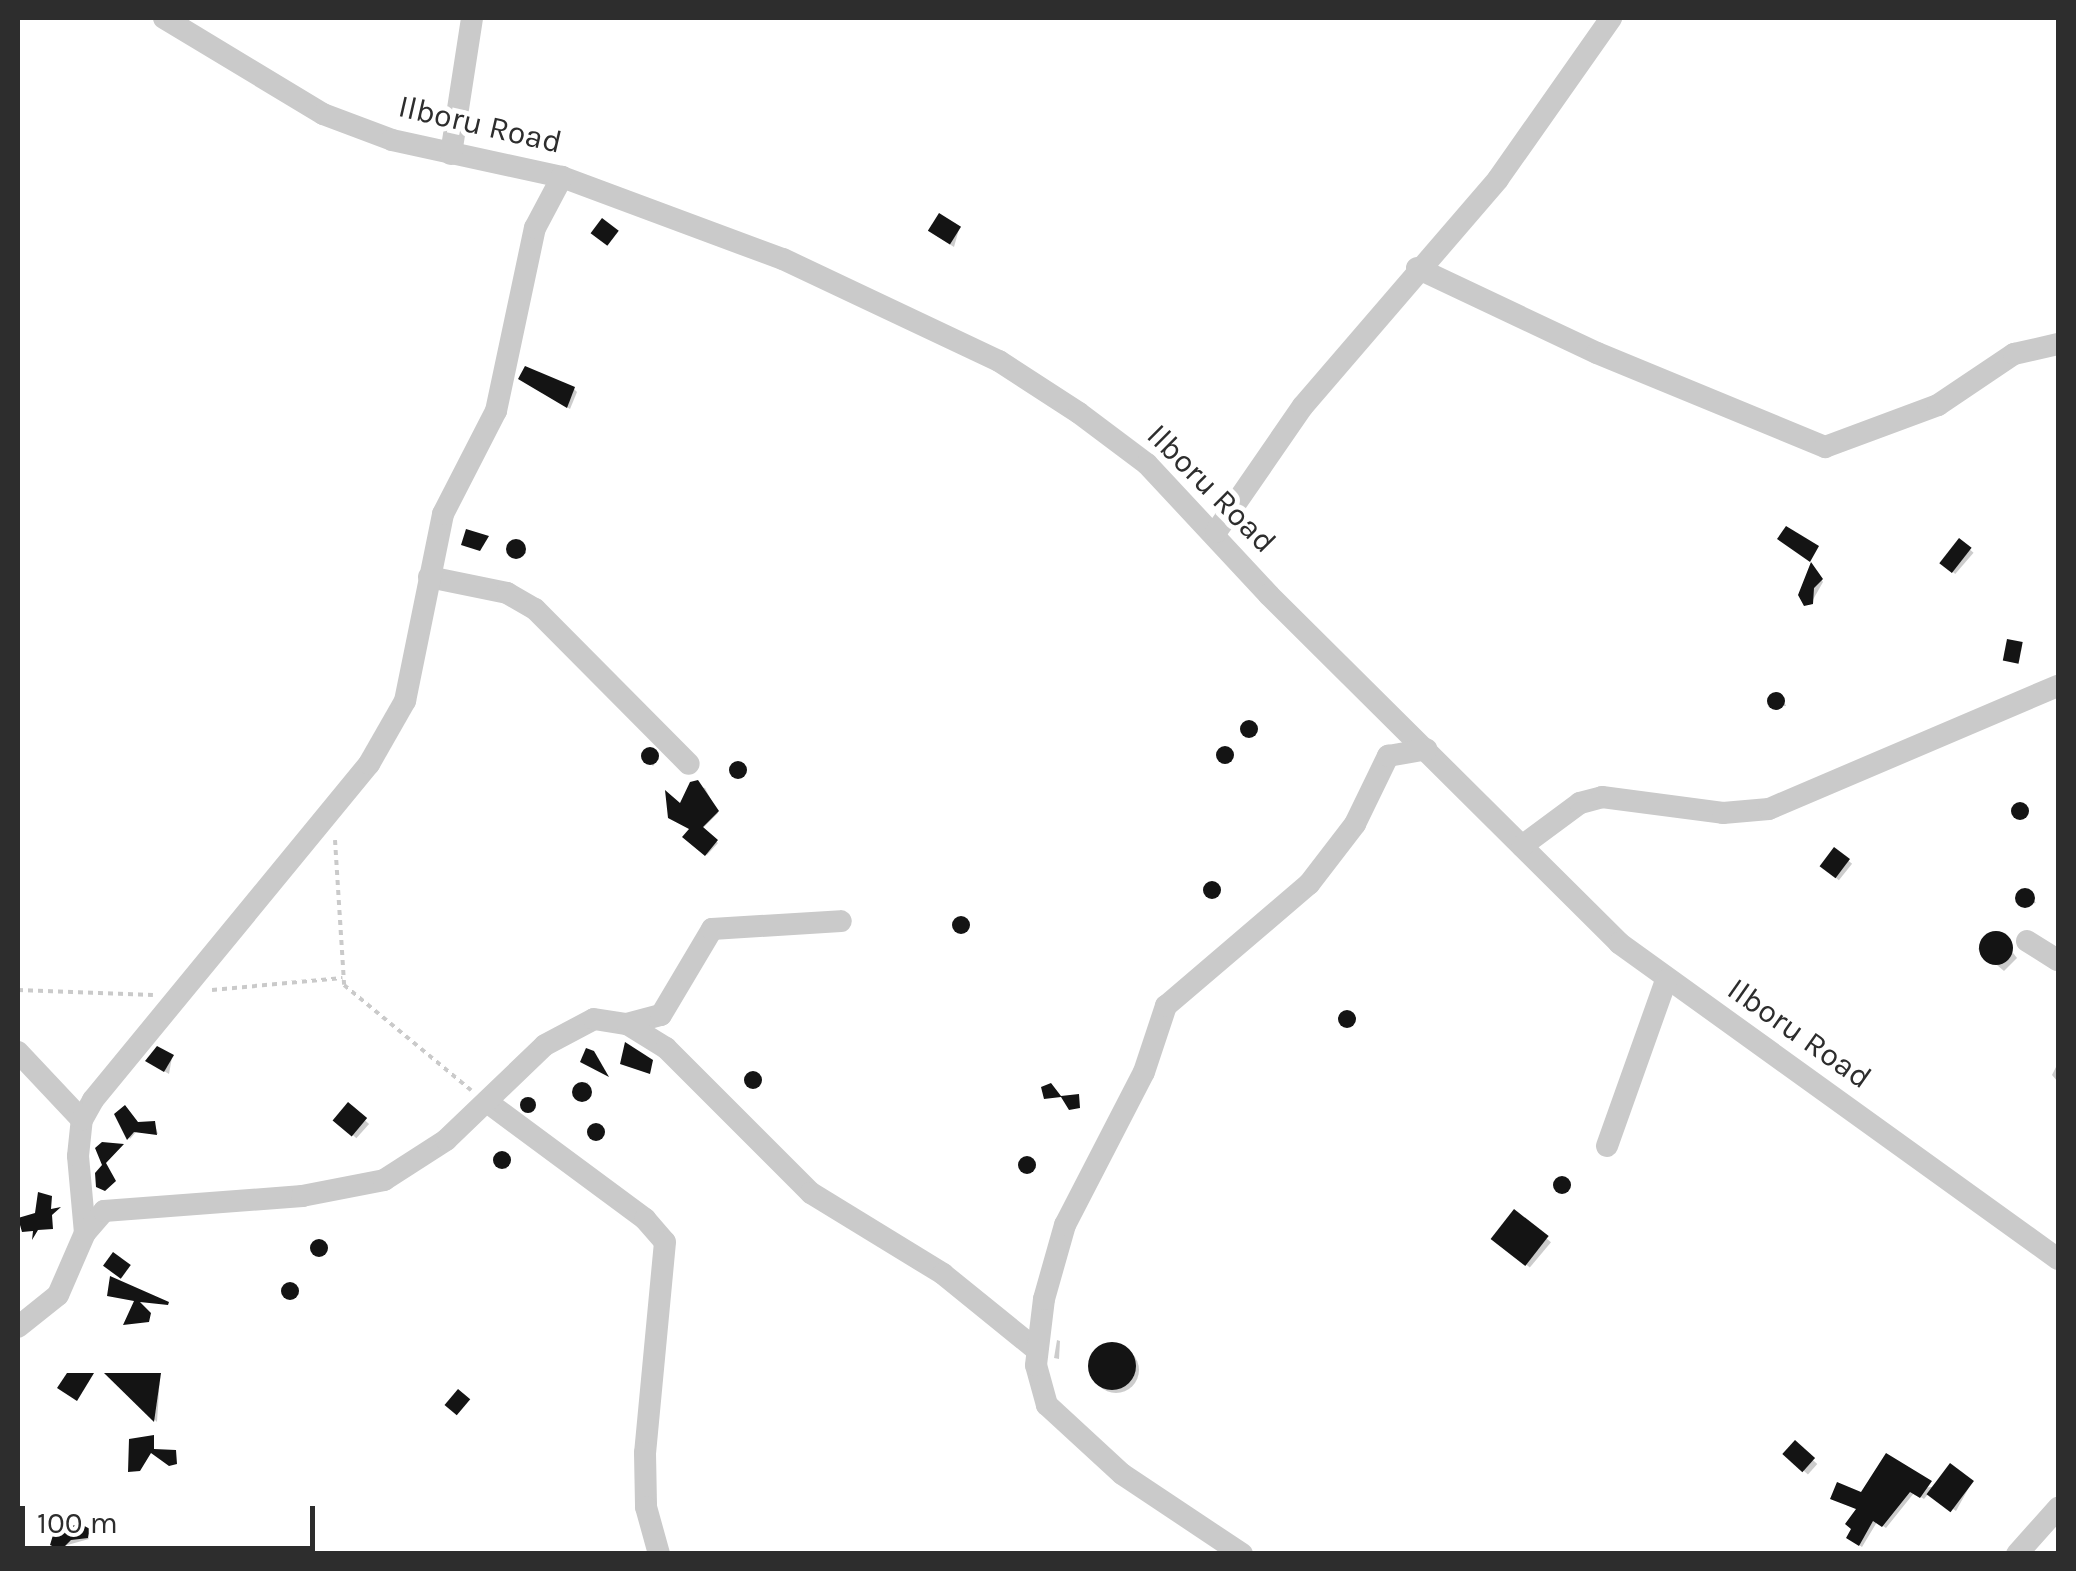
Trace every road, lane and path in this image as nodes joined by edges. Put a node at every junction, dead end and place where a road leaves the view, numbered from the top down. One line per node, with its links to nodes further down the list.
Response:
1 (164, 18): 4 (street, Ilboru Road)
2 (472, 18): 4 (street)
3 (1611, 18): 6 (street)
4 (451, 154): 5 (street, Ilboru Road)
5 (562, 177): 8 (street, Ilboru Road); 9 (street)
6 (1416, 268): 7 (street); 8 (street)
7 (2058, 344)
8 (1216, 532): 11 (street, Ilboru Road)
9 (429, 578): 12 (street); 21 (street)
10 (2058, 686): 14 (street)
11 (1426, 749): 14 (street, Ilboru Road); 30 (street)
12 (690, 764)
13 (334, 836): 18 (path)
14 (1522, 846): 19 (street, Ilboru Road)
15 (841, 922): 22 (street)
16 (2027, 941): 17 (street)
17 (2058, 960)
18 (342, 978): 21 (path); 24 (path)
19 (1666, 980): 26 (street); 28 (street, Ilboru Road)
20 (18, 990): 21 (path)
21 (176, 993): 25 (street)
22 (628, 1024): 24 (street); 30 (street)
23 (18, 1052): 25 (street)
24 (486, 1102): 27 (street); 32 (street)
25 (82, 1120): 27 (street)
26 (1606, 1146)
27 (85, 1233): 29 (street)
28 (2058, 1259)
29 (18, 1327)
30 (1037, 1350): 33 (street)
31 (2058, 1508): 34 (street)
32 (659, 1554)
33 (1242, 1554)
34 (2017, 1554)

